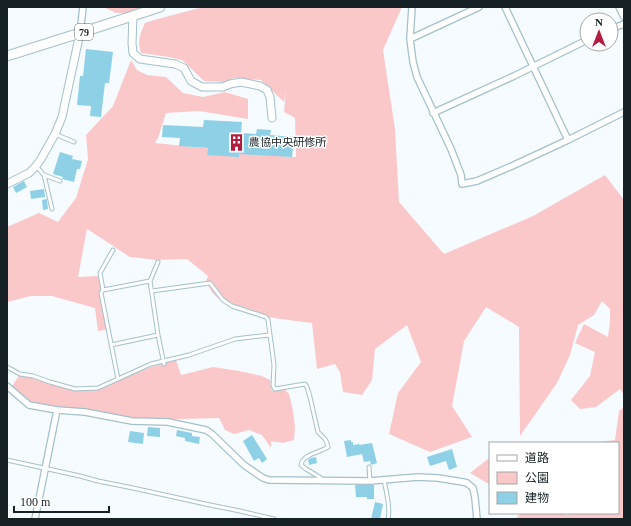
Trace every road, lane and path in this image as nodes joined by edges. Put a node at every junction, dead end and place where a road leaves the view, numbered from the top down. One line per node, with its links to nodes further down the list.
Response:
1 (83, 7): 9 (street)
2 (160, 7): 7 (main road, 79)
3 (412, 7): 10 (street)
4 (479, 7): 10 (street)
5 (505, 7): 13 (street)
6 (620, 7): 8 (street)
7 (133, 16): 9 (main road, 79); 16 (street)
8 (624, 17)
9 (80, 33): 12 (main road, 79); 17 (street)
10 (410, 39): 15 (street)
11 (579, 44): 13 (street)
12 (7, 56)
13 (533, 66): 15 (street); 18 (street)
14 (624, 112): 18 (street)
15 (434, 113): 18 (street)
16 (272, 118)
17 (55, 134): 19 (lane); 20 (street)
18 (568, 140)
19 (74, 142)
20 (36, 166): 21 (lane); 23 (street)
21 (44, 175): 22 (lane); 24 (lane)
22 (60, 180)
23 (7, 184)
24 (52, 209)
25 (113, 250): 28 (lane)
26 (158, 262): 27 (lane)
27 (150, 281): 28 (lane); 29 (lane)
28 (103, 290): 32 (lane)
29 (152, 291): 30 (lane); 31 (lane)
30 (158, 335): 32 (lane); 33 (lane)
31 (269, 335): 33 (lane); 41 (lane)
32 (111, 345): 35 (lane)
33 (163, 363): 35 (lane)
34 (7, 367): 35 (lane)
35 (118, 379)
36 (7, 386): 37 (street)
37 (57, 410): 40 (street); 41 (street)
38 (7, 460): 40 (lane)
39 (369, 467): 43 (lane)
40 (44, 469): 44 (street); 45 (lane)
41 (322, 480): 43 (street)
42 (384, 480): 43 (street); 46 (lane); 47 (street)
43 (370, 481)
44 (35, 519)
45 (274, 519)
46 (388, 519)
47 (477, 519)

